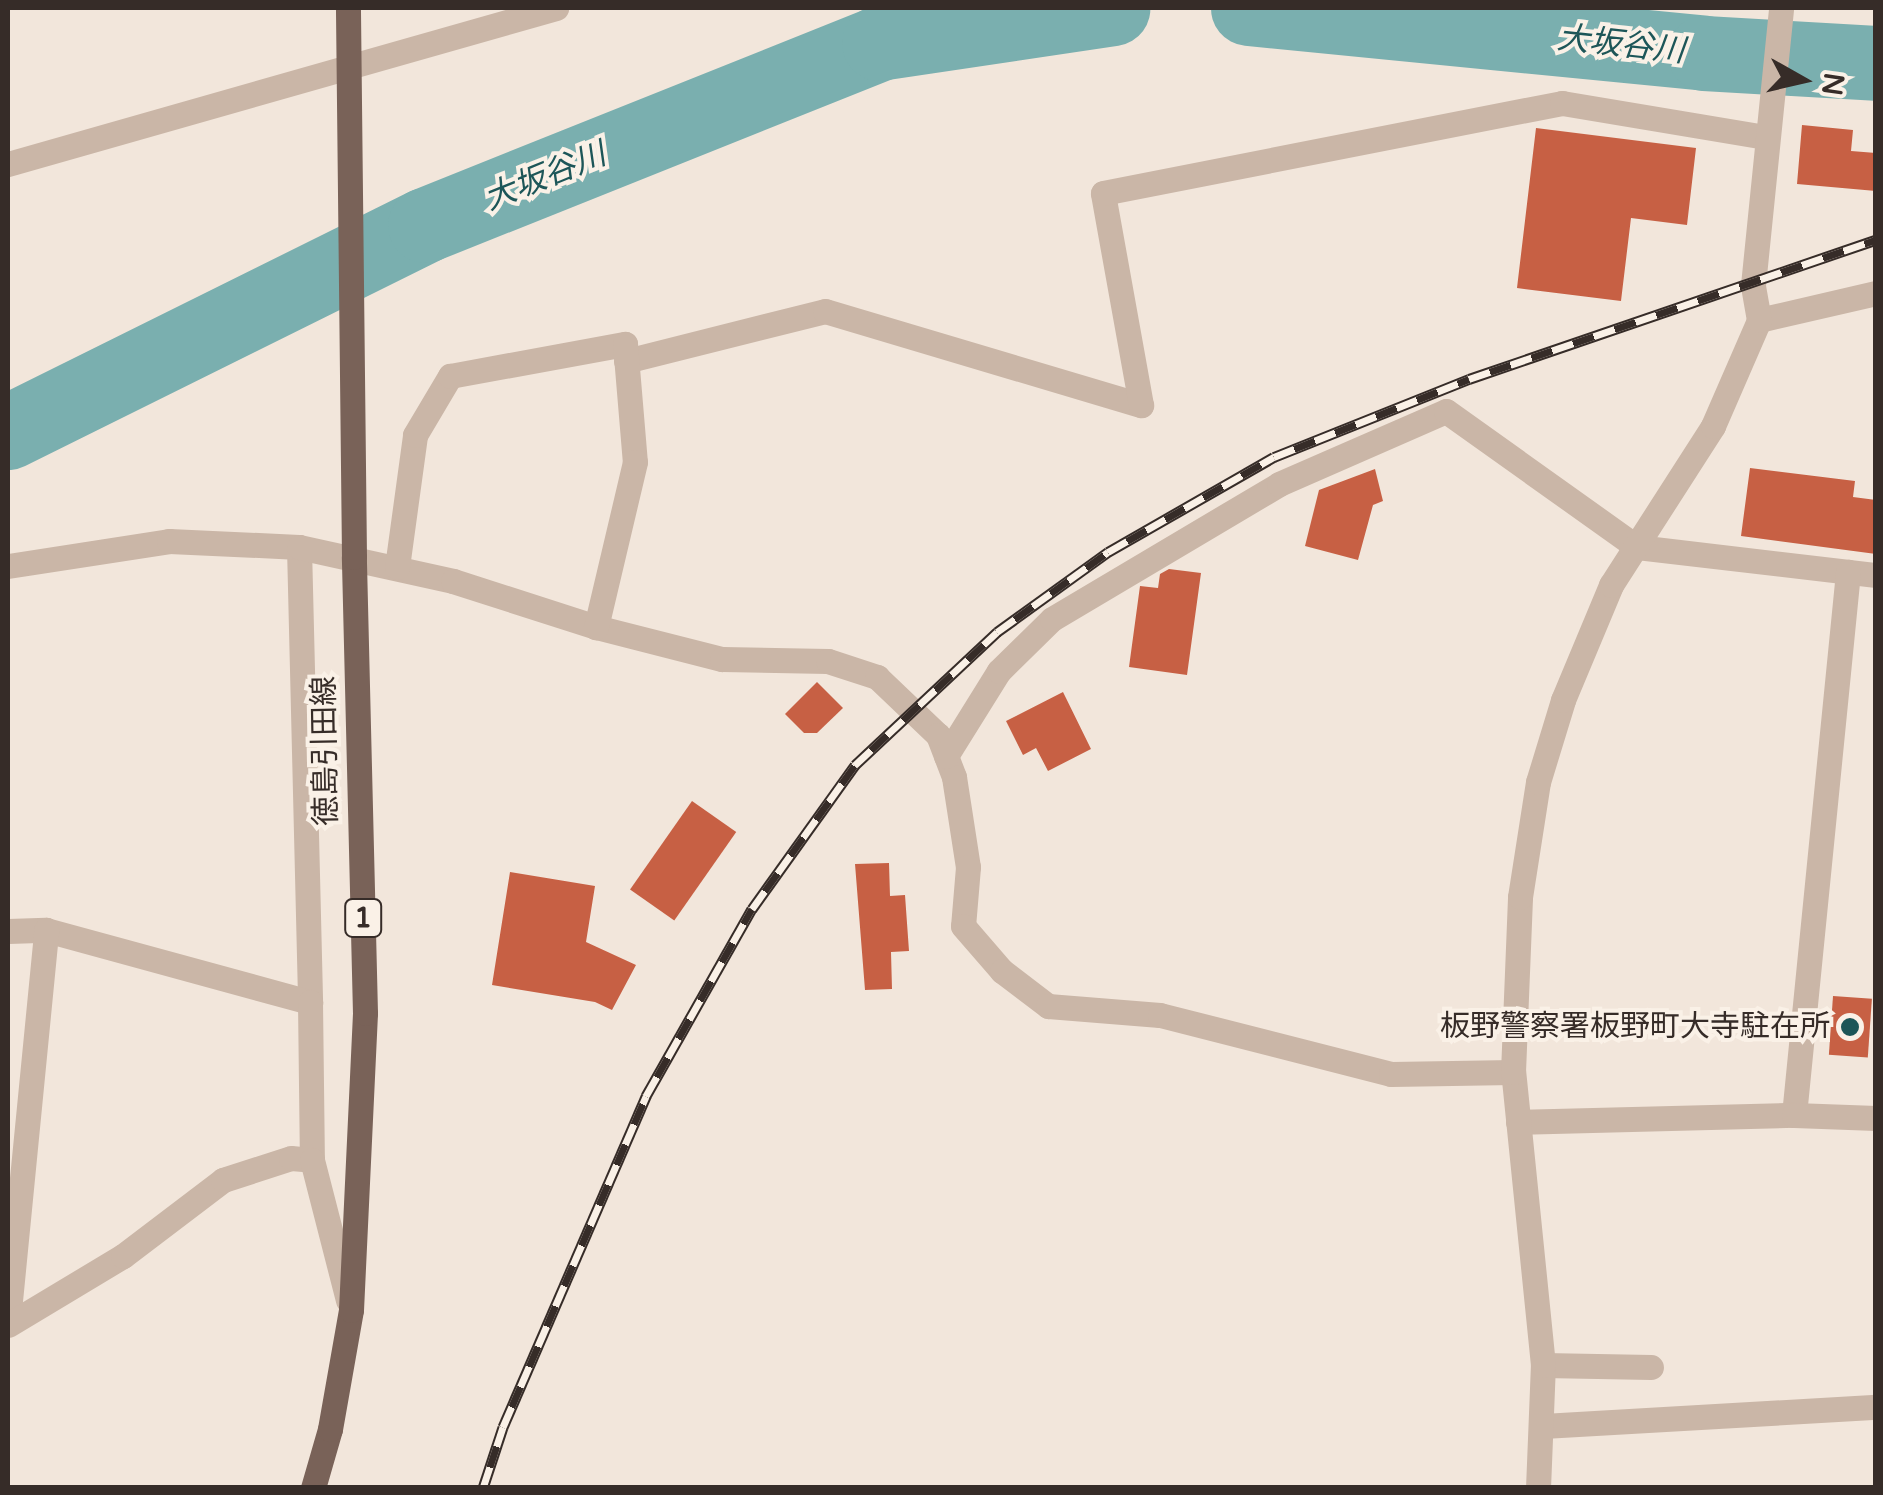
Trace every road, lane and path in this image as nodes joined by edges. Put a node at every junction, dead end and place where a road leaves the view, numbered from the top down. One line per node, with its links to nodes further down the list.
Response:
1 (348, 8): 5 (main road, 徳島引田線 / 1)
2 (556, 8): 4 (street)
3 (1781, 8): 6 (street)
4 (502, 15): 5 (street)
5 (349, 69): 7 (street); 13 (main road, 徳島引田線 / 1)
6 (1765, 137): 9 (street); 10 (street)
7 (8, 164)
8 (1876, 293): 9 (street)
9 (1759, 320): 12 (street)
10 (626, 361): 15 (street); 18 (street)
11 (300, 547): 13 (street); 14 (street); 22 (street)
12 (1636, 547): 16 (street); 19 (street); 23 (street)
13 (354, 556): 15 (street); 28 (main road, 徳島引田線 / 1)
14 (8, 566)
15 (397, 567): 18 (street)
16 (1848, 572): 17 (street); 24 (street)
17 (1876, 575)
18 (596, 628): 19 (street)
19 (946, 756): 23 (street)
20 (8, 930): 21 (street)
21 (46, 930): 22 (street); 29 (street)
22 (310, 1002): 27 (street)
23 (1513, 1072): 26 (street)
24 (1794, 1115): 25 (street); 26 (street)
25 (1876, 1118)
26 (1518, 1122): 30 (street)
27 (312, 1160): 28 (street); 29 (street)
28 (351, 1310): 34 (main road, 徳島引田線 / 1)
29 (8, 1323)
30 (1542, 1365): 31 (street); 33 (street)
31 (1651, 1368)
32 (1876, 1407): 33 (street)
33 (1543, 1426): 35 (street)
34 (313, 1488)
35 (1538, 1488)

